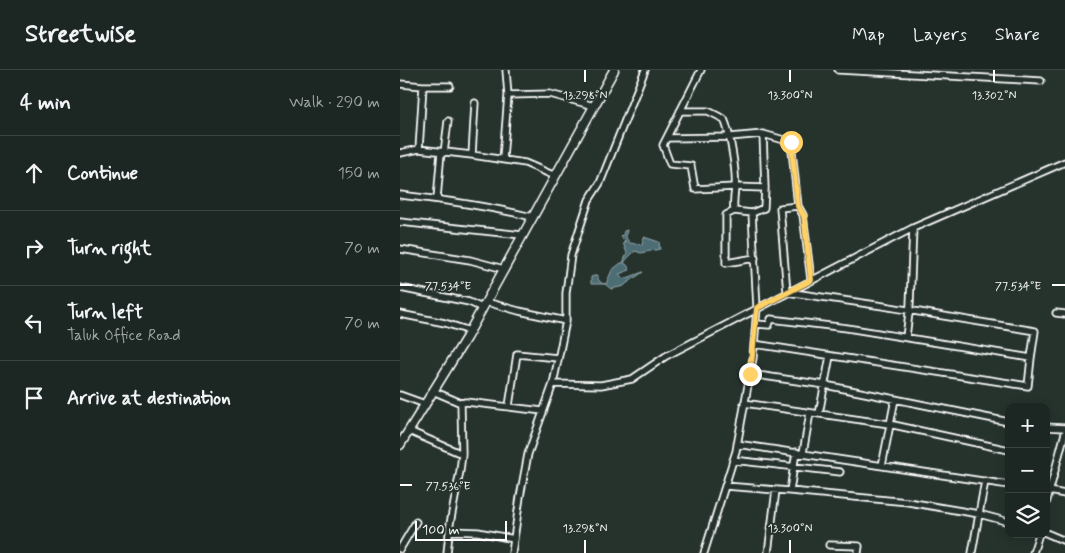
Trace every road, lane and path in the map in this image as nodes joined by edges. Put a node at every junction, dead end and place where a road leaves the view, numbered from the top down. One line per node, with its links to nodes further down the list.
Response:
1 (506, 70): 10 (street)
2 (614, 70): 12 (main road)
3 (645, 70): 48 (street)
4 (700, 70): 13 (street)
5 (838, 70): 6 (street)
6 (1041, 81)
7 (400, 84): 8 (street)
8 (423, 86): 9 (street); 18 (street)
9 (450, 86)
10 (508, 95): 12 (street); 22 (street)
11 (475, 103): 21 (street)
12 (594, 106): 24 (main road)
13 (680, 111): 16 (street); 17 (street)
14 (448, 121): 19 (street)
15 (763, 134): 16 (street); 26 (street); 29 (street)
16 (730, 137): 17 (street); 25 (street)
17 (668, 138): 25 (street)
18 (419, 149): 19 (street); 20 (street)
19 (442, 152): 21 (street); 28 (street)
20 (400, 153)
21 (472, 155): 22 (street)
22 (503, 160): 24 (street)
23 (1065, 162): 34 (street)
24 (555, 176): 32 (main road)
25 (735, 187): 26 (street); 30 (street)
26 (765, 188): 31 (street)
27 (400, 196): 28 (street)
28 (437, 199): 32 (street)
29 (798, 206): 39 (street); 41 (street)
30 (734, 211): 31 (street); 37 (street)
31 (752, 214): 37 (street)
32 (532, 217): 35 (main road)
33 (400, 222): 35 (street)
34 (913, 228): 39 (street); 44 (street)
35 (522, 235): 38 (main road)
36 (400, 249): 38 (street)
37 (755, 258): 43 (street)
38 (504, 269): 42 (main road)
39 (811, 280): 41 (street)
40 (400, 288): 42 (street)
41 (787, 292): 43 (street); 44 (street)
42 (484, 305): 48 (street); 50 (main road)
43 (757, 308): 49 (street); 57 (street)
44 (910, 310): 51 (street); 55 (street)
45 (1056, 313): 47 (street)
46 (400, 314): 50 (street)
47 (1065, 314)
48 (566, 321): 54 (street)
49 (756, 324): 51 (street); 52 (street)
50 (470, 331): 59 (main road)
51 (906, 337): 55 (street)
52 (754, 344): 53 (street); 56 (street)
53 (830, 356): 55 (street); 58 (street)
54 (558, 358): 57 (street); 65 (street)
55 (1031, 358)
56 (750, 374): 58 (street); 63 (street)
57 (553, 384): 66 (street)
58 (824, 385): 61 (street); 68 (street)
59 (433, 391): 62 (street); 64 (main road)
60 (400, 395): 64 (street)
61 (895, 399): 69 (street); 70 (street)
62 (461, 403): 65 (street); 79 (street)
63 (744, 403): 67 (street); 75 (street)
64 (425, 404): 73 (main road)
65 (509, 406): 66 (street)
66 (543, 411): 100 (street)
67 (810, 413): 68 (street); 78 (street)
68 (819, 414): 70 (street)
69 (1005, 421)
70 (889, 424): 77 (street); 84 (street)
71 (1050, 427): 72 (street)
72 (1065, 428)
73 (409, 431): 76 (main road); 79 (street)
74 (1065, 433): 80 (street)
75 (737, 444): 78 (street); 82 (street)
76 (400, 445)
77 (1005, 449)
78 (799, 453): 83 (street); 84 (street)
79 (462, 454): 97 (street)
80 (1058, 455): 81 (street); 89 (street)
81 (1065, 457)
82 (733, 460): 83 (street); 88 (street)
83 (794, 466): 85 (street); 91 (street)
84 (882, 466): 86 (street)
85 (840, 472)
86 (985, 482): 87 (street); 94 (street)
87 (1005, 484)
88 (725, 486): 90 (street); 106 (street)
89 (1050, 487)
90 (776, 490): 91 (street); 107 (street)
91 (790, 491): 94 (street)
92 (1050, 491): 93 (street)
93 (1065, 494)
94 (979, 514): 95 (street); 109 (street)
95 (1005, 521)
96 (416, 522): 103 (street)
97 (451, 530): 100 (street); 104 (street)
98 (1050, 535): 101 (street)
99 (1038, 538): 110 (street)
100 (514, 539): 105 (street)
101 (1065, 541)
102 (829, 545): 108 (street)
103 (400, 549)
104 (447, 553)
105 (512, 553)
106 (704, 553)
107 (768, 553)
108 (858, 553)
109 (972, 553)
110 (1033, 553)

